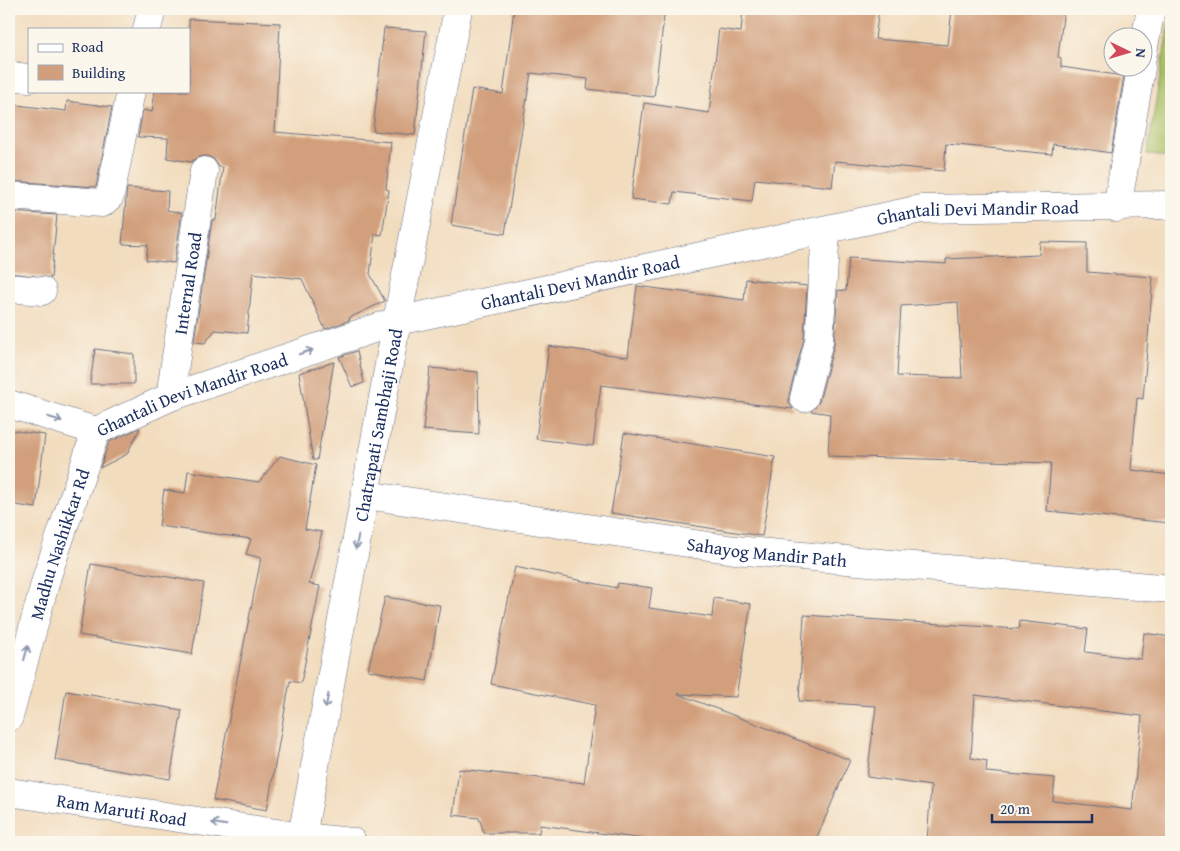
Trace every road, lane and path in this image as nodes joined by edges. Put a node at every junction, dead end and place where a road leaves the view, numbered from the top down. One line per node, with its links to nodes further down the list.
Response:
1 (152, 9): 4 (street)
2 (458, 9): 17 (street, Chatrapati Sambhaji Road)
3 (1151, 9): 5 (street)
4 (147, 28)
5 (1147, 28)
6 (9, 76): 7 (street)
7 (28, 78)
8 (1139, 78): 13 (street)
9 (131, 92): 11 (street)
10 (204, 171): 18 (street, Internal Road)
11 (9, 196)
12 (1171, 205): 13 (street, Ghantali Devi Mandir Road)
13 (1117, 208): 14 (street, Ghantali Devi Mandir Road)
14 (826, 230): 17 (street, Ghantali Devi Mandir Road); 19 (street)
15 (9, 288): 16 (street)
16 (42, 292)
17 (397, 322): 18 (street, Ghantali Devi Mandir Road, one-way to 17); 22 (street, Chatrapati Sambhaji Road)
18 (170, 396): 21 (street, Ghantali Devi Mandir Road)
19 (804, 398)
20 (9, 404): 21 (street, Ghantali Devi Mandir Road, one-way to 21)
21 (96, 432): 24 (street, Madhu Nashikkar Rd, one-way to 21)
22 (366, 495): 23 (street, Sahayog Mandir Path); 26 (street, Chatrapati Sambhaji Road, one-way to 26)
23 (1171, 589)
24 (9, 717)
25 (9, 792): 26 (street, Ram Maruti Road, one-way to 25)
26 (301, 840): 27 (street, Ram Maruti Road)
27 (352, 842)

